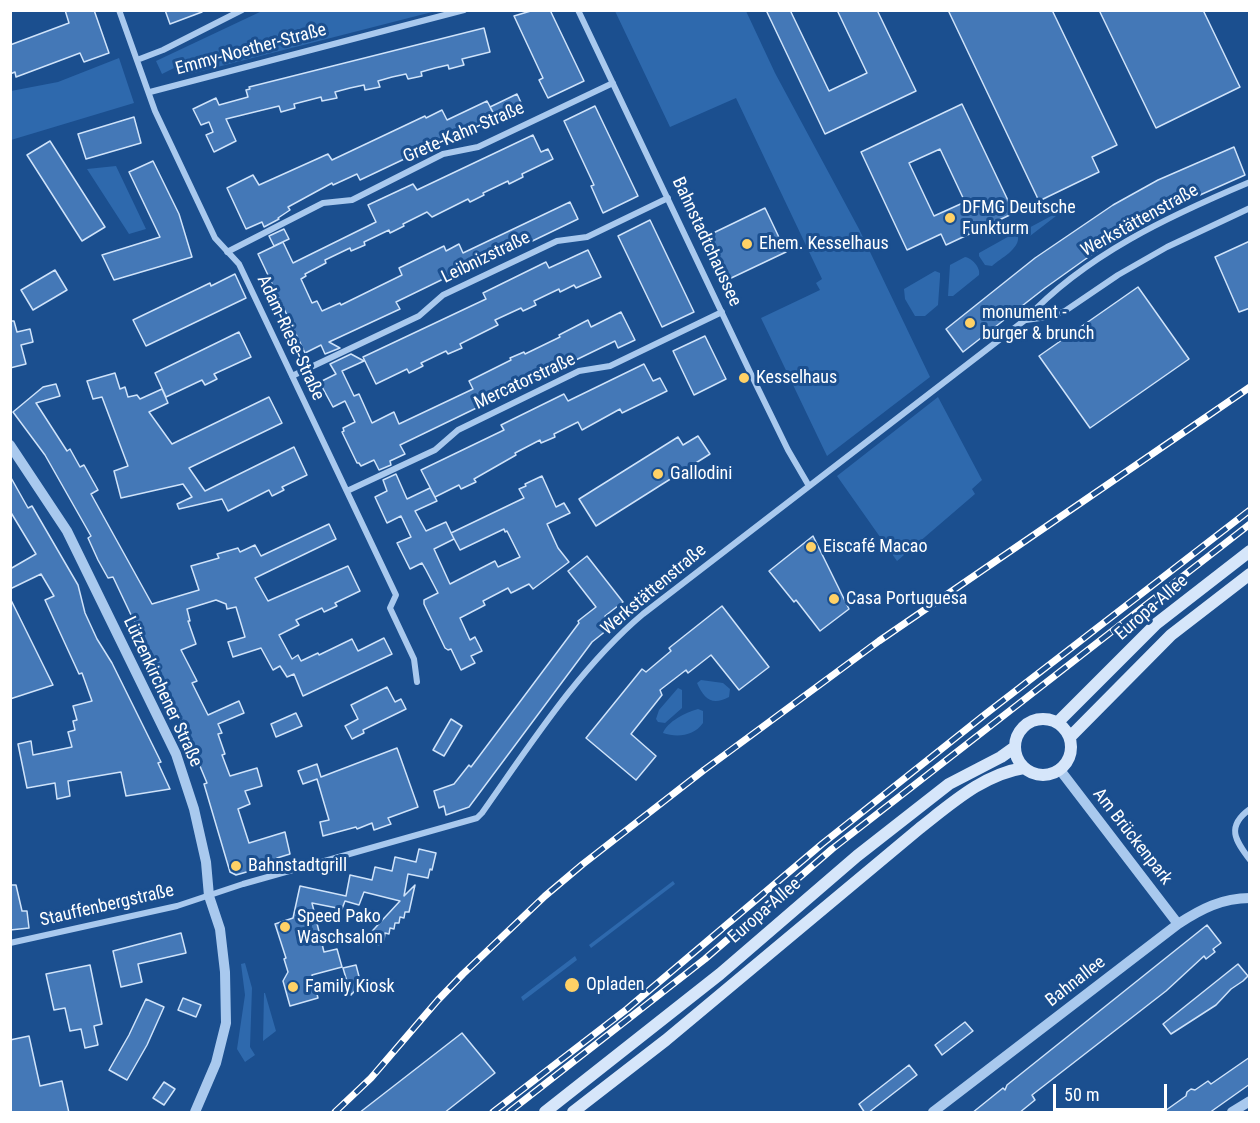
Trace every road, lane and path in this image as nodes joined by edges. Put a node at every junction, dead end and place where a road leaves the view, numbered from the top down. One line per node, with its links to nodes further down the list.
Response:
1 (119, 10): 5 (street, Adam-Riese-Straße)
2 (242, 10): 5 (street)
3 (464, 10): 7 (street, Emmy-Noether-Straße)
4 (578, 10): 6 (street, Bahnstadtchaussee)
5 (137, 60): 7 (street, Adam-Riese-Straße)
6 (613, 83): 9 (street, Bahnstadtchaussee); 11 (street, Grete-Kahn-Straße)
7 (150, 92): 11 (street, Adam-Riese-Straße)
8 (1250, 182): 13 (street, Werkstättenstraße)
9 (668, 198): 12 (street, Bahnstadtchaussee); 14 (street, Leibnizstraße)
10 (1250, 208): 13 (street, Werkstättenstraße)
11 (227, 252): 14 (street, Adam-Riese-Straße)
12 (722, 312): 16 (street, Bahnstadtchaussee); 17 (street, Mercatorstraße)
13 (1025, 320): 16 (street, Werkstättenstraße)
14 (292, 376): 17 (street, Adam-Riese-Straße)
15 (10, 445): 28 (street, Lützenkirchener Straße)
16 (808, 486): 28 (street, Werkstättenstraße)
17 (347, 491): 20 (street, Adam-Riese-Straße)
18 (1250, 551): 21 (main road, Europa-Allee)
19 (1250, 574): 22 (main road, Europa-Allee)
20 (417, 682)
21 (1058, 722): 22 (main road); 23 (main road)
22 (1070, 737): 25 (main road)
23 (1015, 747): 24 (main road); 34 (main road, Europa-Allee)
24 (1024, 768): 25 (main road); 35 (main road, Europa-Allee)
25 (1060, 770): 30 (street, Am Brückenpark)
26 (1250, 809): 27 (street)
27 (1250, 860)
28 (209, 896): 31 (street, Stauffenbergstraße); 33 (street, Lützenkirchener Straße)
29 (1250, 898): 30 (street, Bahnallee)
30 (1178, 924): 36 (street, Bahnallee)
31 (10, 943)
32 (1250, 1101): 37 (street)
33 (195, 1113)
34 (545, 1113)
35 (573, 1113)
36 (933, 1113)
37 (1232, 1113)

